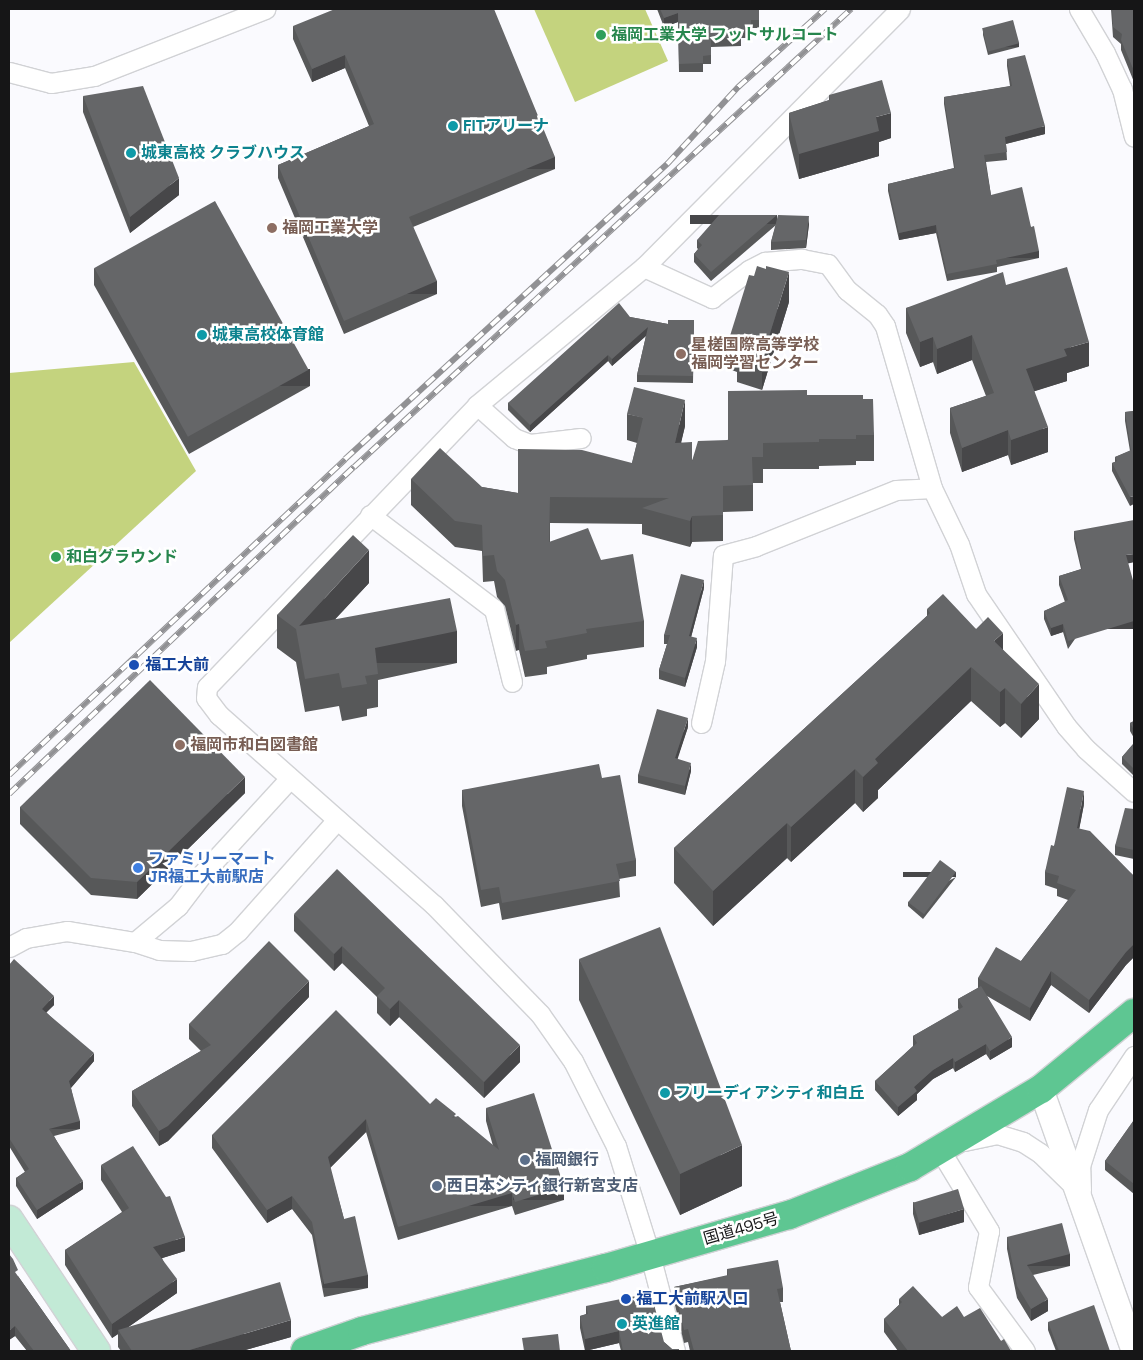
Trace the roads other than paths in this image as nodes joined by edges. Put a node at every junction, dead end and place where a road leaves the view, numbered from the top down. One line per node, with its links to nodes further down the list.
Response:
1 (265, 9): 4 (street)
2 (900, 9): 6 (street)
3 (1079, 9): 5 (street)
4 (9, 72)
5 (1134, 137)
6 (644, 267): 7 (street); 9 (street)
7 (477, 405): 8 (street); 10 (street)
8 (581, 438)
9 (932, 488): 12 (street); 14 (street)
10 (370, 515): 11 (street); 13 (street)
11 (512, 682)
12 (701, 723)
13 (290, 778): 15 (street); 16 (street)
14 (1134, 792)
15 (337, 820): 16 (street); 24 (street)
16 (135, 942): 17 (street)
17 (9, 947)
18 (1134, 1013): 20 (highway, 国道495号)
19 (1134, 1056): 22 (street)
20 (1042, 1089): 21 (highway, 国道495号); 22 (street)
21 (946, 1147): 22 (street); 24 (highway, 国道495号); 28 (street)
22 (1081, 1193): 29 (street)
23 (9, 1220): 25 (main road)
24 (650, 1255): 26 (highway, 国道495号); 27 (street)
25 (96, 1351)
26 (305, 1351)
27 (675, 1351)
28 (1025, 1351)
29 (1134, 1351)

